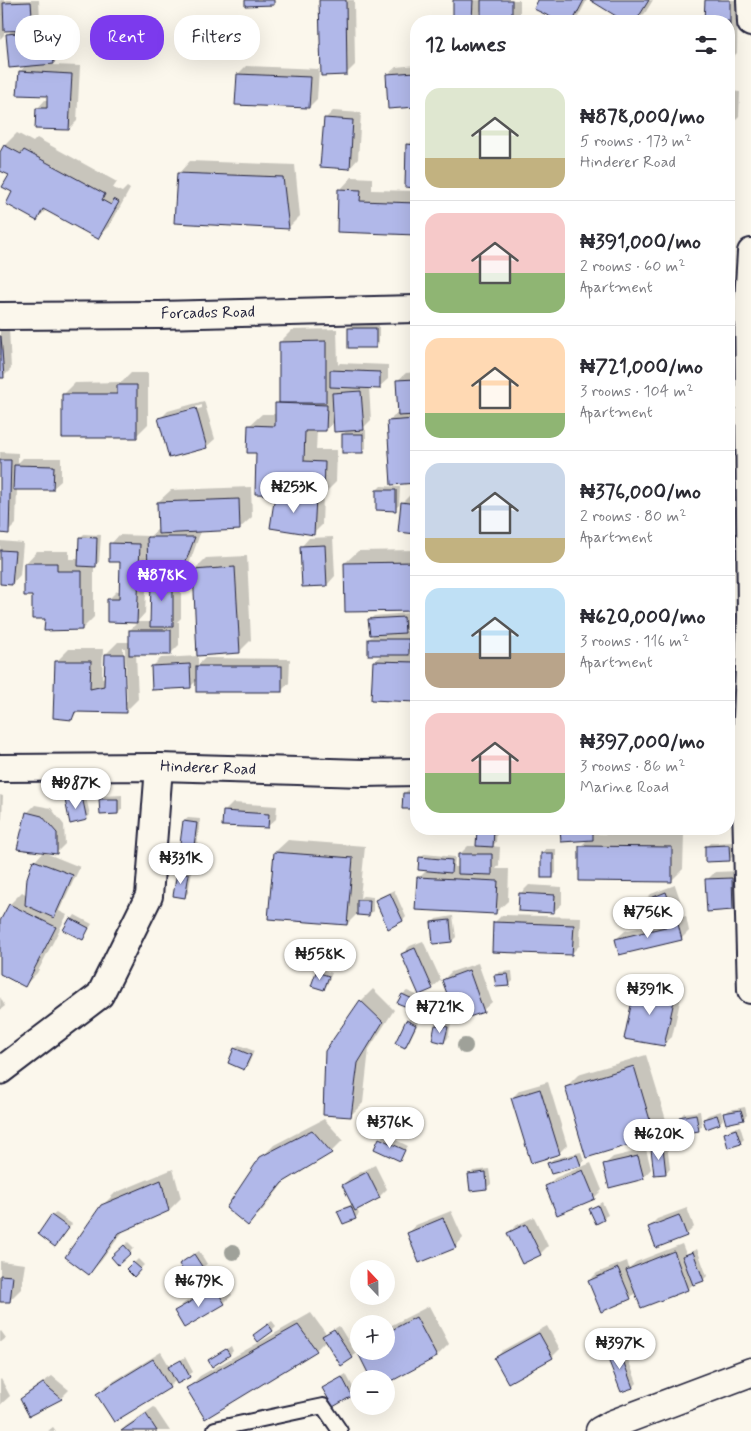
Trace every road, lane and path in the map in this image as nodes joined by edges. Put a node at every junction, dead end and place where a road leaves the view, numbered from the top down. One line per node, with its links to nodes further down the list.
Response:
1 (750, 0): 2 (street)
2 (751, 23)
3 (751, 252): 4 (street)
4 (738, 301): 7 (street)
5 (410, 309): 6 (street, Forcados Road)
6 (0, 316)
7 (751, 617): 10 (street)
8 (159, 767): 9 (street, Hinderer Road); 11 (street, Hinderer Road); 13 (street)
9 (0, 768)
10 (737, 769): 12 (street)
11 (410, 772)
12 (751, 990)
13 (0, 1071)
14 (751, 1372): 17 (street)
15 (215, 1429): 16 (lane)
16 (340, 1431)
17 (600, 1431)

